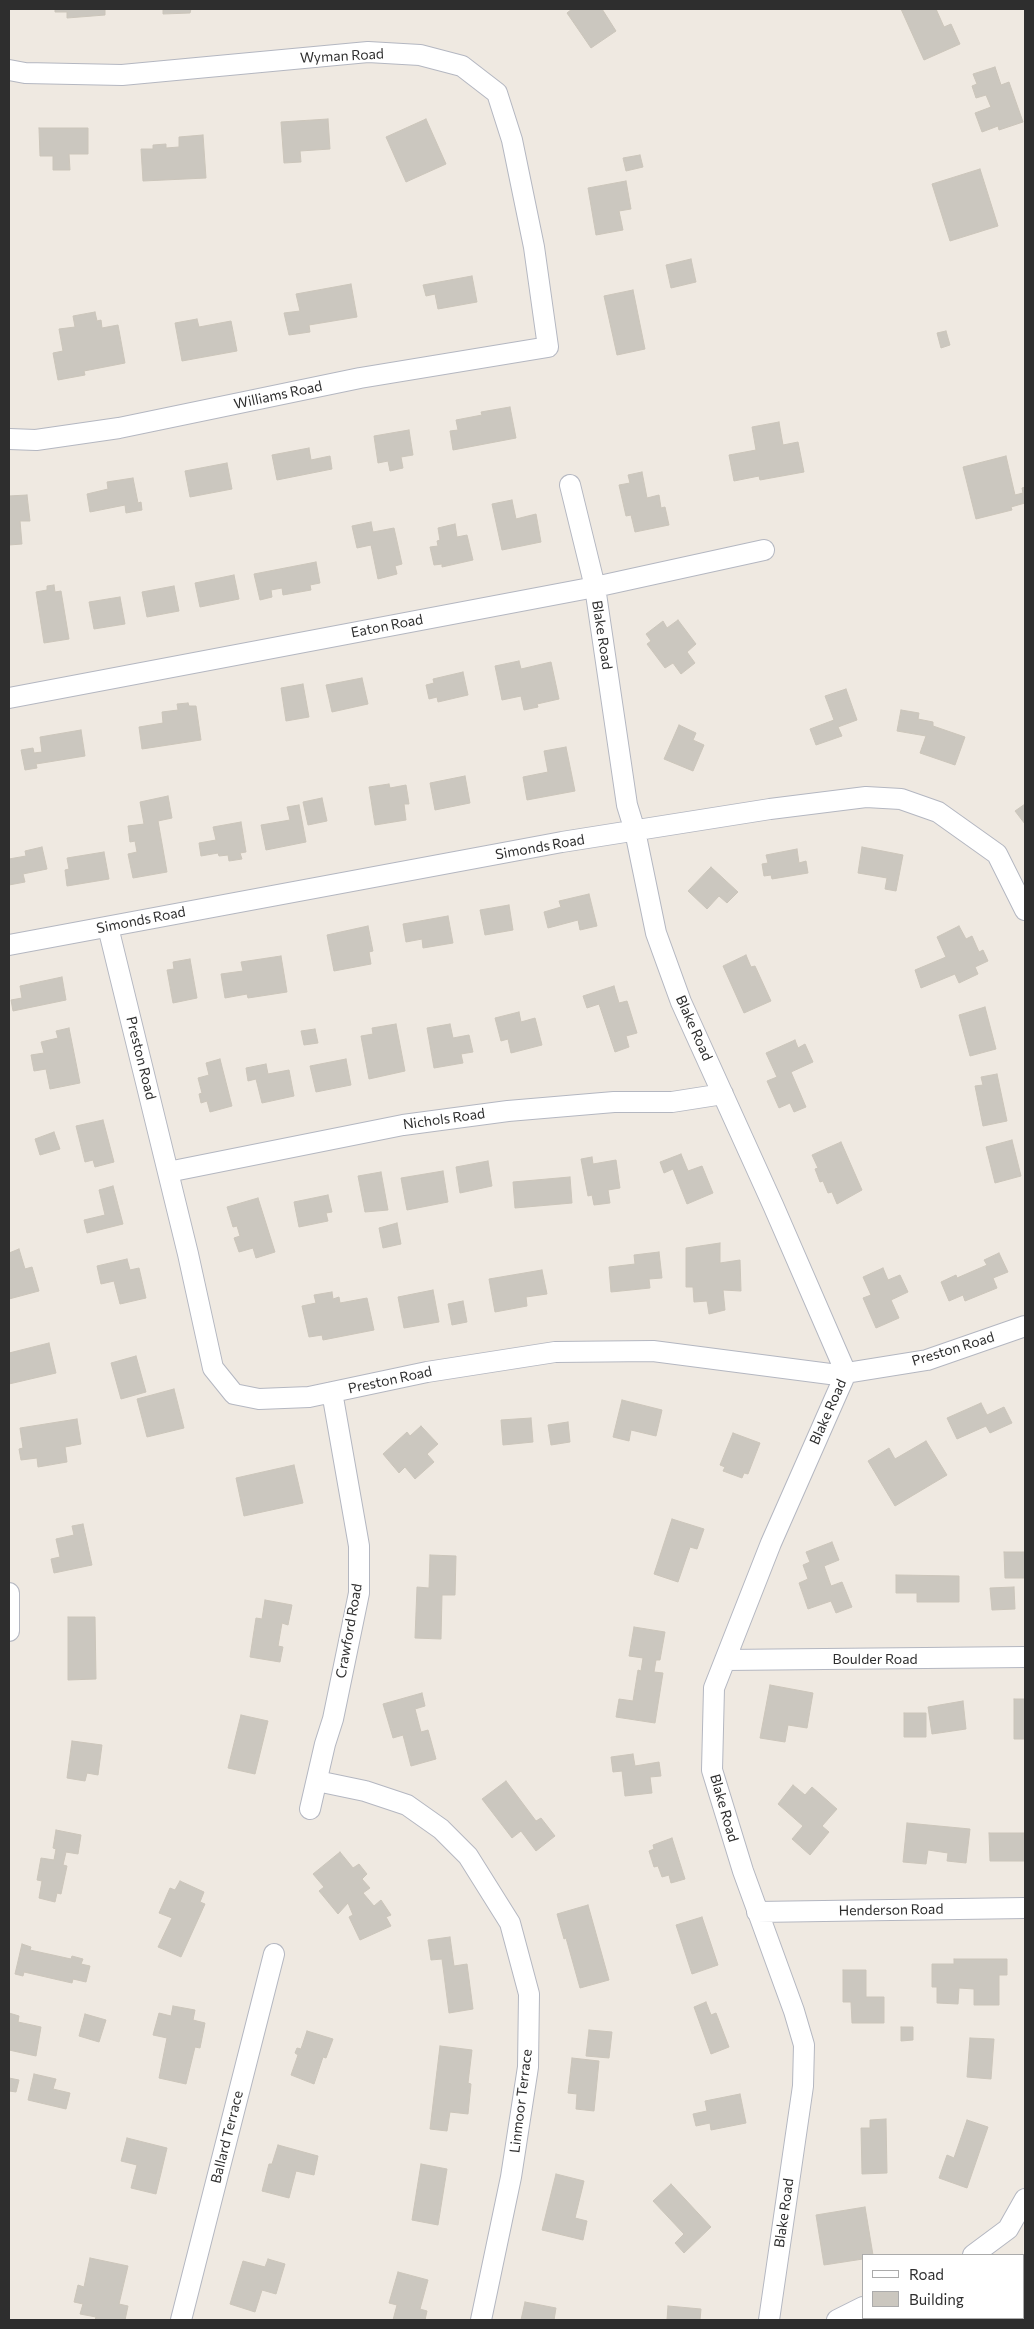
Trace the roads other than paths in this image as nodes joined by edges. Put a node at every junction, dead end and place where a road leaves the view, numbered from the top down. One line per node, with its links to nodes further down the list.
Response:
1 (9, 70): 2 (street, Wyman Road)
2 (548, 347): 3 (street, Williams Road)
3 (9, 439)
4 (570, 485): 6 (street, Blake Road)
5 (764, 550): 6 (street, Eaton Road)
6 (595, 587): 7 (street, Eaton Road); 8 (street, Blake Road)
7 (9, 698)
8 (635, 831): 9 (street, Simonds Road); 10 (street, Simonds Road); 12 (street, Blake Road)
9 (1025, 910)
10 (108, 927): 11 (street, Simonds Road); 13 (street, Preston Road)
11 (9, 945)
12 (723, 1094): 13 (street, Nichols Road); 15 (street, Blake Road)
13 (168, 1172): 16 (street, Preston Road)
14 (1025, 1326): 15 (street, Preston Road)
15 (846, 1373): 16 (street, Preston Road); 20 (street, Blake Road)
16 (332, 1392): 21 (street, Crawford Road)
17 (9, 1593): 18 (street)
18 (9, 1631)
19 (1025, 1657): 20 (street, Boulder Road)
20 (725, 1660): 24 (street, Blake Road)
21 (317, 1781): 22 (street, Crawford Road); 30 (street, Linmoor Terrace)
22 (310, 1809)
23 (1025, 1908): 24 (street, Henderson Road)
24 (757, 1912): 31 (street, Blake Road)
25 (274, 1954): 29 (street, Ballard Terrace)
26 (1025, 2199): 27 (street)
27 (974, 2254)
28 (862, 2308): 32 (street)
29 (181, 2320)
30 (481, 2320)
31 (770, 2320)
32 (838, 2320)

